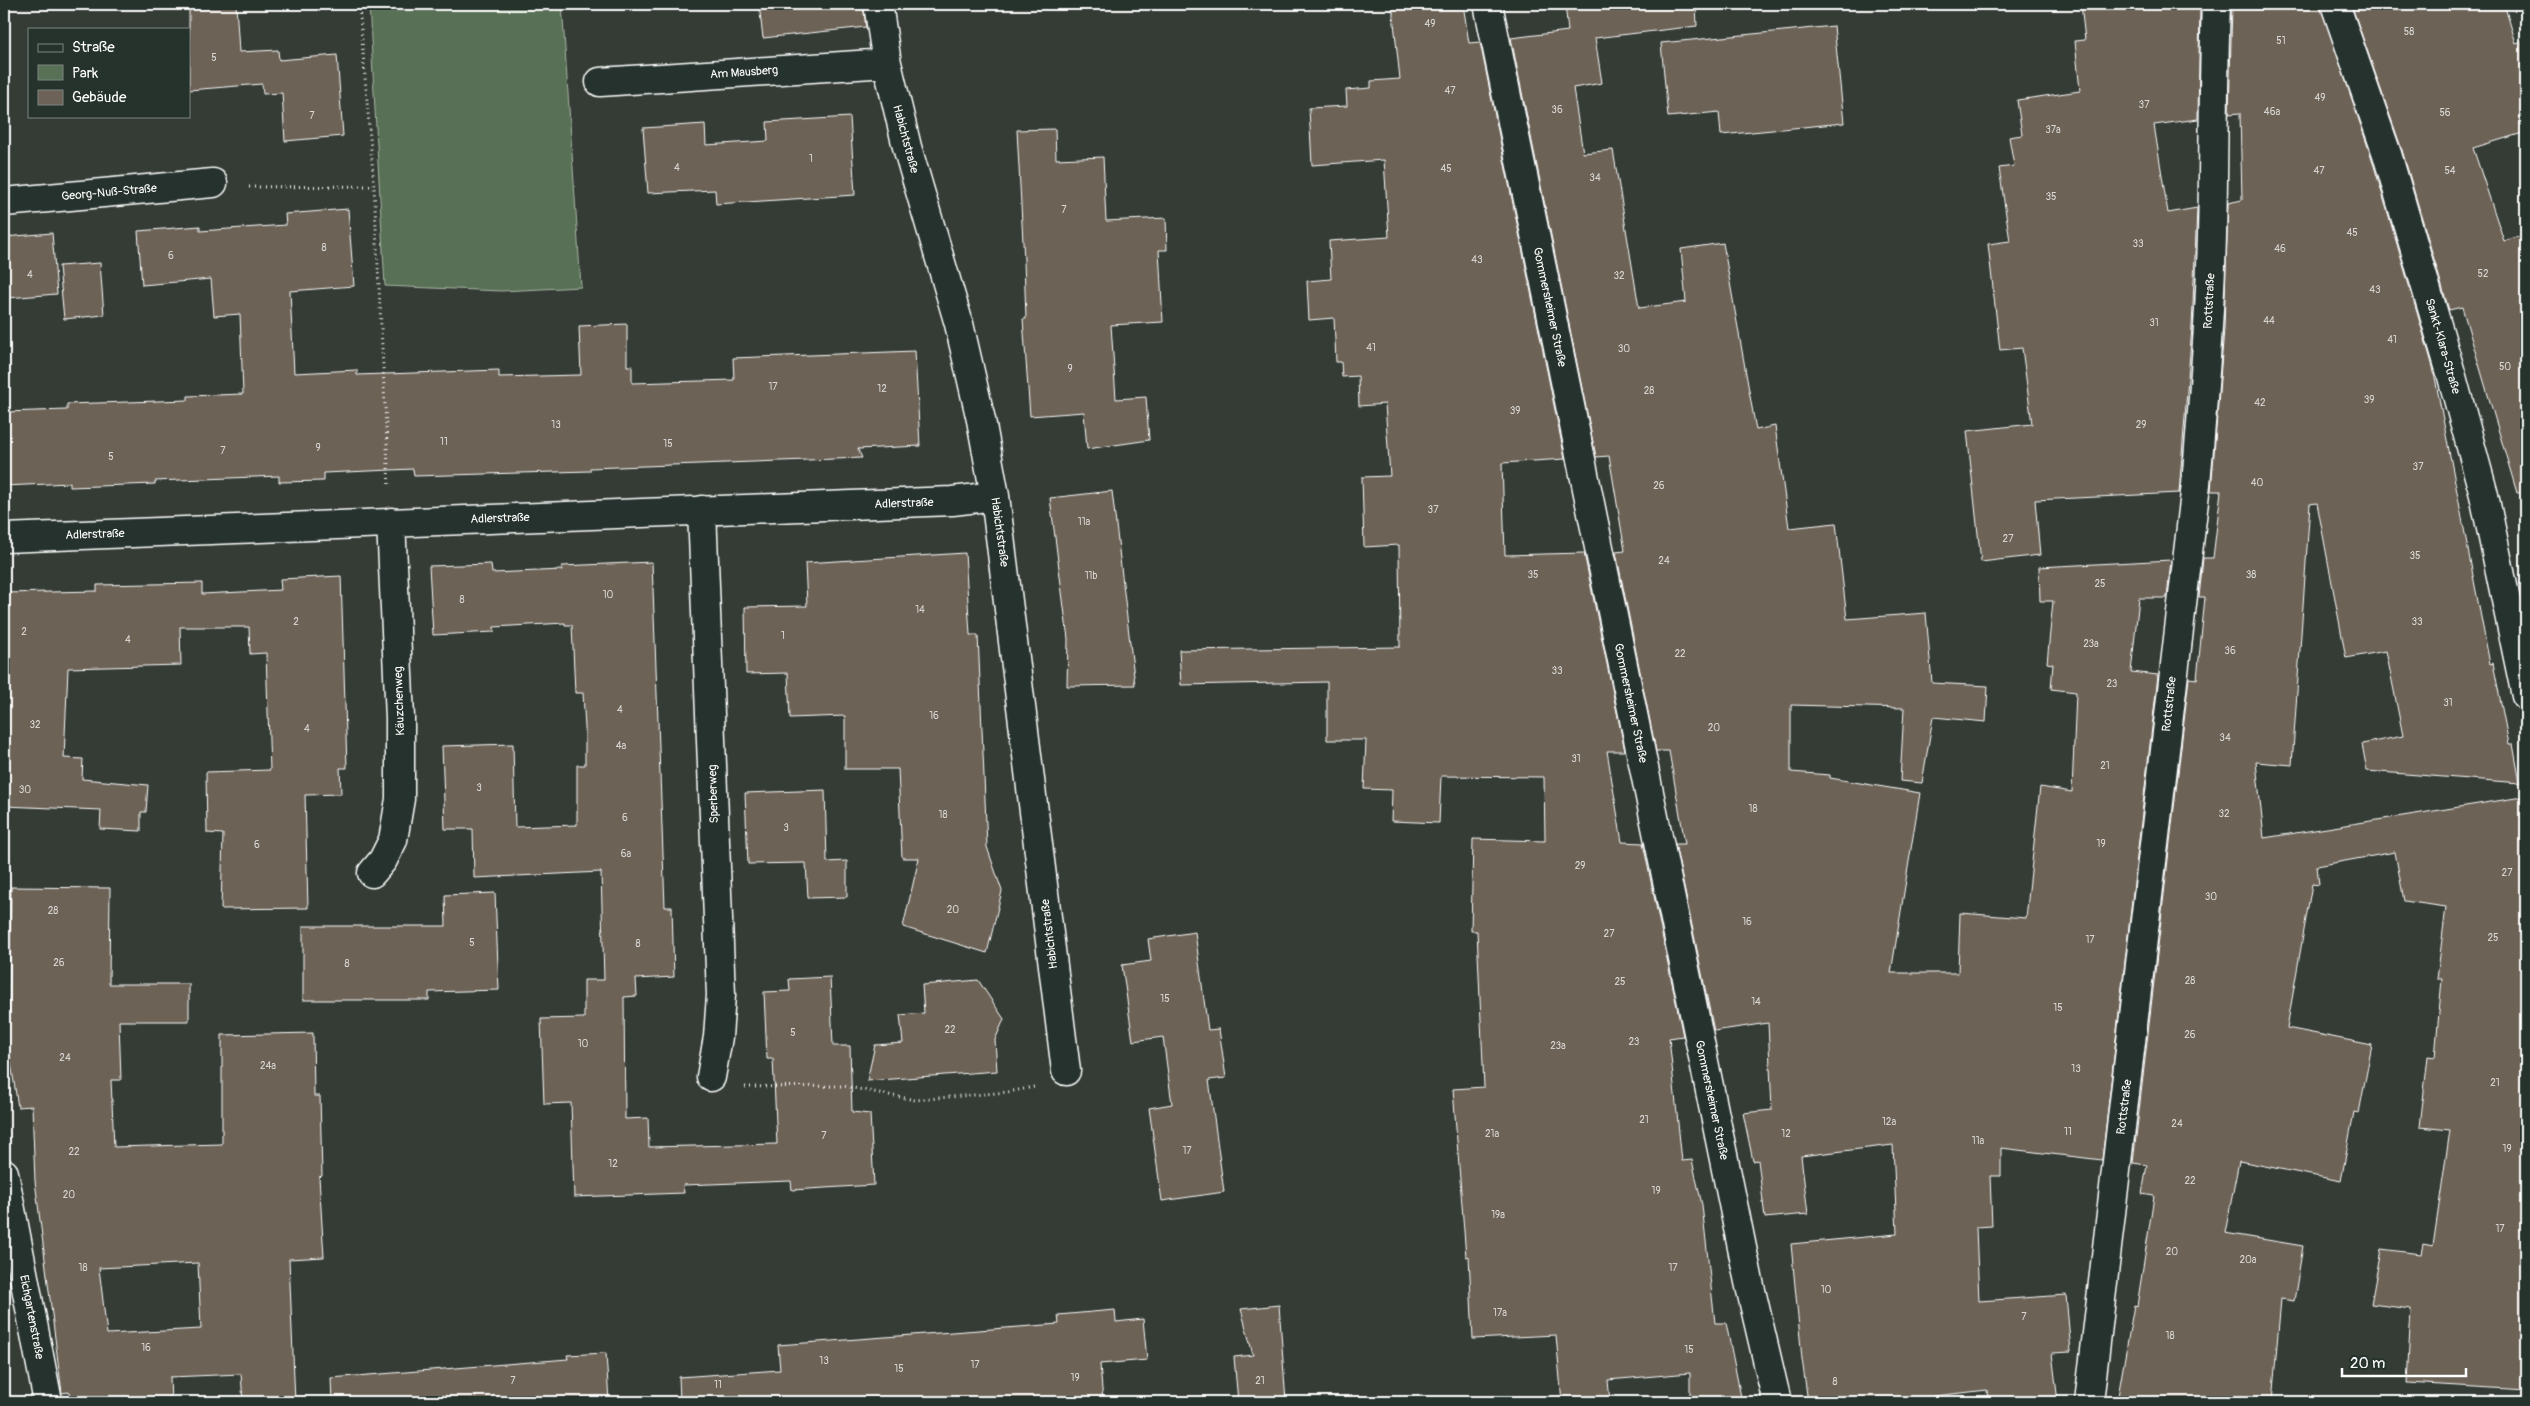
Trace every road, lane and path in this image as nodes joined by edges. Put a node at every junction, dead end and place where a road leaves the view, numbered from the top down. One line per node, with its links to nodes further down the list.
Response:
1 (359, 4): 9 (path)
2 (878, 4): 6 (street, Habichtstraße)
3 (1488, 4): 21 (street, Gommersheimer Straße)
4 (2216, 4): 22 (street, Rottstraße)
5 (2335, 4): 15 (street, Sankt-Klara-Straße)
6 (887, 63): 7 (street, Am Mausberg); 11 (street, Habichtstraße)
7 (600, 82)
8 (214, 183): 9 (path); 10 (street, Georg-Nuß-Straße)
9 (374, 186): 13 (path)
10 (4, 202)
11 (995, 496): 12 (street, Adlerstraße); 17 (street, Habichtstraße)
12 (702, 510): 13 (street, Adlerstraße); 18 (street, Sperberweg)
13 (391, 522): 14 (street, Adlerstraße); 16 (street, Käuzchenweg)
14 (4, 538)
15 (2526, 696)
16 (372, 873)
17 (1066, 1071): 18 (path)
18 (711, 1077)
19 (4, 1173): 20 (street, Eichgartenstraße)
20 (48, 1402)
21 (1777, 1402)
22 (2089, 1402)

